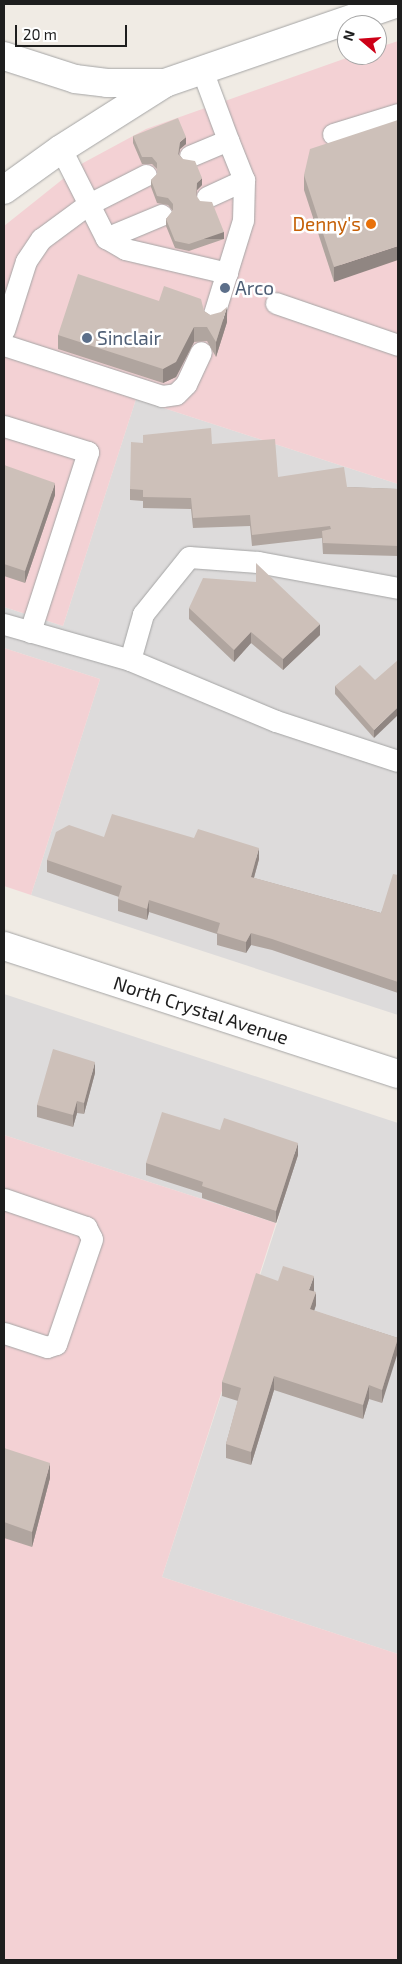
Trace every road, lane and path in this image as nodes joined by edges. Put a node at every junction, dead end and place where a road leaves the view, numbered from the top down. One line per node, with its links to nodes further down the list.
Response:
1 (394, 4): 3 (street)
2 (4, 56): 4 (street)
3 (202, 70): 4 (street); 7 (lane)
4 (166, 83): 8 (street)
5 (398, 114): 6 (lane)
6 (333, 134)
7 (228, 140): 9 (lane); 11 (lane)
8 (60, 149): 12 (street); 14 (lane)
9 (190, 156)
10 (146, 175): 14 (lane)
11 (244, 180): 13 (lane); 17 (lane)
12 (4, 190)
13 (207, 197)
14 (87, 205): 16 (lane); 20 (lane)
15 (161, 215): 16 (lane)
16 (106, 238): 17 (lane)
17 (227, 273): 19 (lane)
18 (276, 303): 22 (lane)
19 (212, 317)
20 (4, 330)
21 (4, 345): 23 (lane)
22 (398, 345)
23 (201, 352)
24 (4, 426): 27 (lane)
25 (398, 588): 28 (lane)
26 (4, 624): 27 (lane)
27 (30, 632): 28 (lane)
28 (130, 660): 29 (lane)
29 (398, 762)
30 (4, 946): 31 (street, North Crystal Avenue)
31 (398, 1074)
32 (4, 1199): 33 (lane)
33 (4, 1333)

